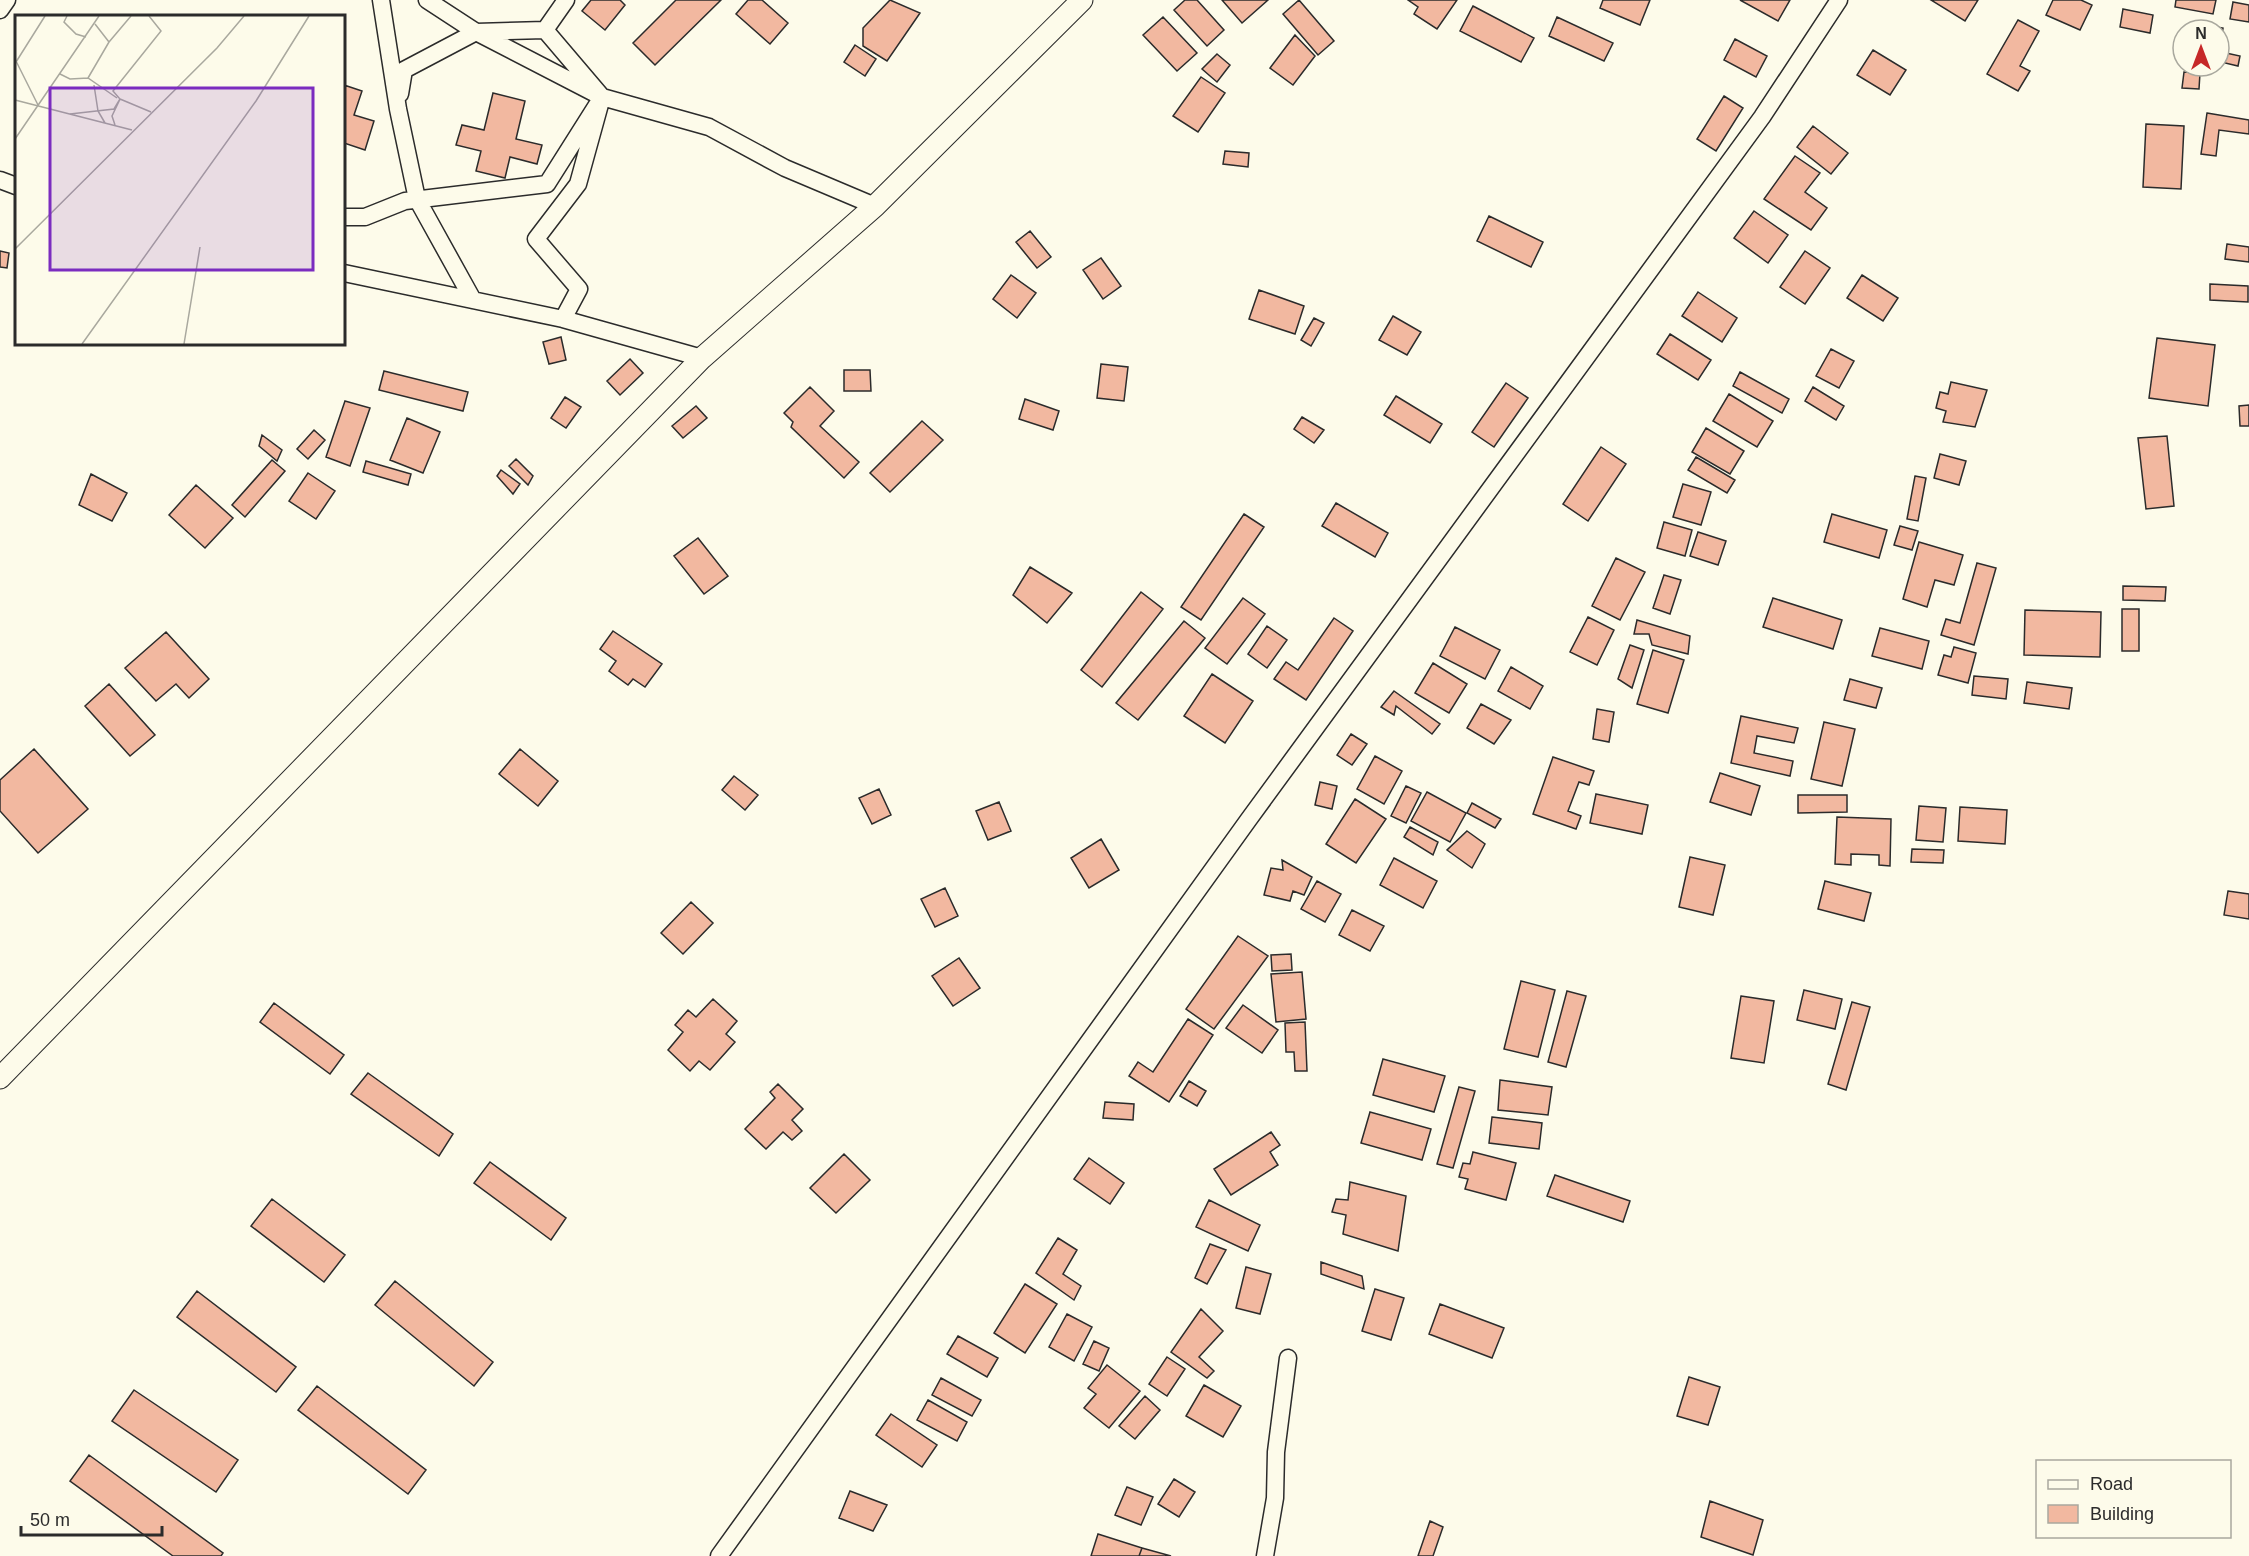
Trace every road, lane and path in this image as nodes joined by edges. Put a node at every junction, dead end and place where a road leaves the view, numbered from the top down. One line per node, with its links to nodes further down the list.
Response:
1 (7, 0): 7 (street)
2 (381, 0): 11 (street)
3 (427, 0): 9 (street)
4 (566, 0): 8 (street)
5 (1082, 0): 15 (street)
6 (1839, 0): 23 (street)
7 (0, 10)
8 (545, 30): 9 (street); 10 (street)
9 (476, 32): 10 (street); 11 (street)
10 (602, 97): 14 (street); 15 (street); 19 (street)
11 (398, 109): 14 (street)
12 (0, 180): 13 (street)
13 (15, 186)
14 (417, 199): 16 (street); 18 (street)
15 (875, 206): 20 (street)
16 (345, 218)
17 (345, 273): 18 (street)
18 (473, 300): 19 (street)
19 (563, 319): 20 (street)
20 (702, 358): 21 (street)
21 (0, 1078)
22 (1288, 1358): 24 (street)
23 (719, 1556)
24 (1265, 1556)

